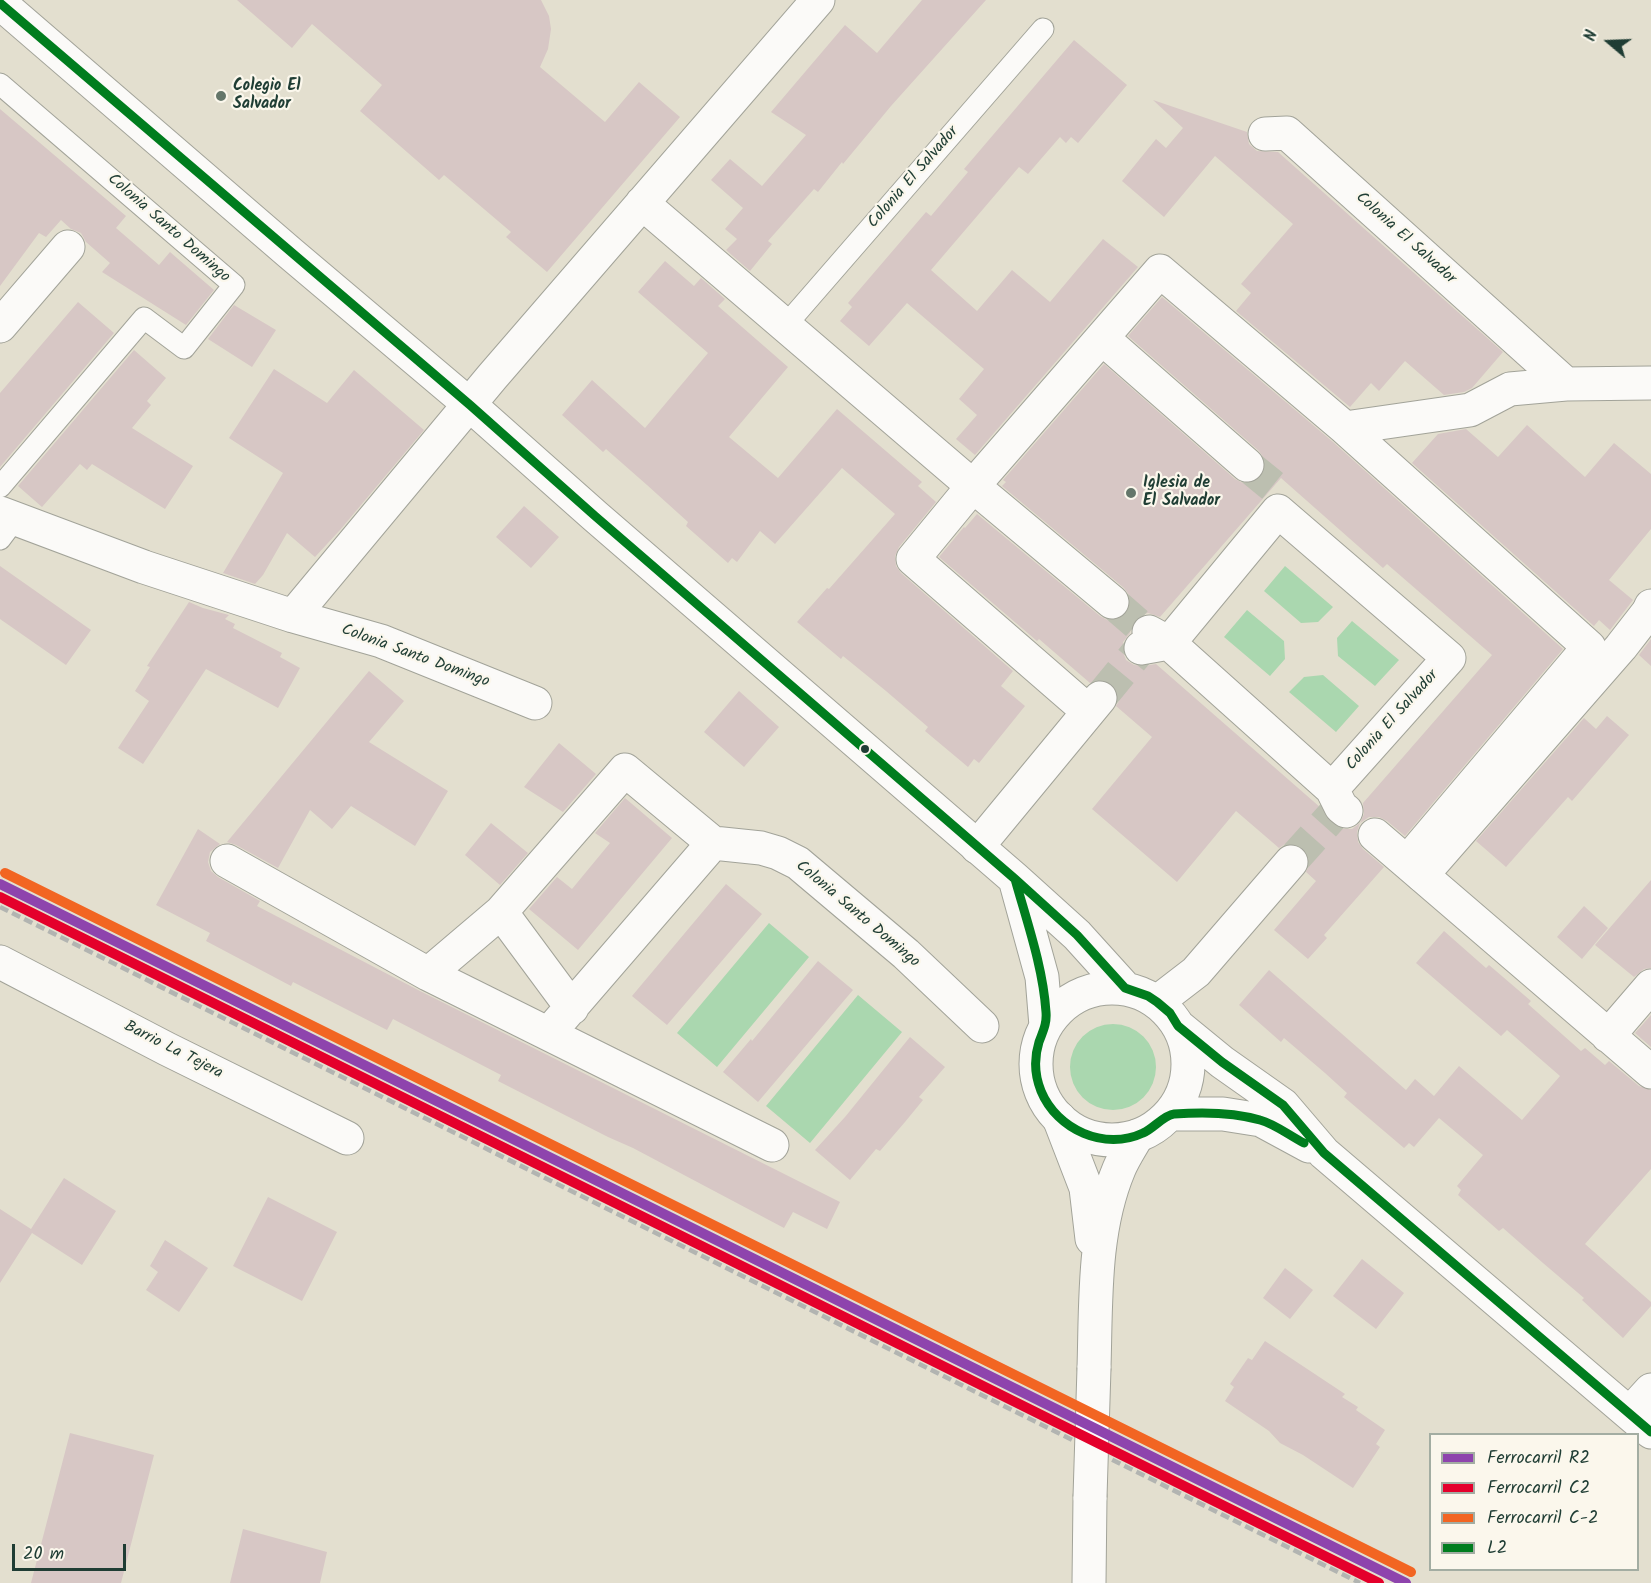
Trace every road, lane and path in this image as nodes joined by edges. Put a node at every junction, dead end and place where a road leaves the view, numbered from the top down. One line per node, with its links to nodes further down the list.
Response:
1 (818, 0): 6 (main road)
2 (0, 3): 13 (main road)
3 (1043, 29): 9 (lane, Colonia El Salvador)
4 (0, 84): 17 (lane, Colonia Santo Domingo)
5 (1264, 134): 12 (main road, Colonia El Salvador)
6 (642, 203): 9 (main road); 13 (main road)
7 (68, 247): 8 (main road)
8 (0, 326)
9 (784, 326): 16 (main road)
10 (1102, 338): 14 (main road); 15 (main road); 16 (main road)
11 (1651, 382): 12 (main road)
12 (1566, 384): 14 (main road)
13 (470, 405): 21 (main road); 26 (main road)
14 (1341, 434): 29 (main road)
15 (1247, 465)
16 (973, 486): 19 (main road); 26 (main road)
17 (0, 487)
18 (5, 524): 21 (main road, Colonia Santo Domingo)
19 (1112, 602)
20 (1650, 609): 29 (main road)
21 (292, 616): 22 (main road, Colonia Santo Domingo)
22 (535, 703)
23 (1338, 806): 23 (main road, Colonia El Salvador)
24 (1375, 835): 29 (main road)
25 (713, 843): 31 (main road); 36 (main road); 38 (main road, Colonia Santo Domingo)
26 (977, 847): 30 (main road)
27 (227, 861): 33 (main road)
28 (1291, 862): 37 (main road)
29 (1415, 868): 41 (main road)
30 (1015, 879): 35 (main road); 39 (main road)
31 (501, 912): 33 (main road); 36 (main road)
32 (0, 962): 46 (main road, Barrio La Tejera)
33 (428, 974): 40 (main road)
34 (1651, 986): 41 (main road)
35 (1125, 988): 37 (main road); 39 (main road)
36 (572, 1008): 40 (main road)
37 (1168, 1014): 43 (main road); 48 (main road)
38 (982, 1026)
39 (1046, 1026): 44 (main road)
40 (549, 1034): 47 (main road)
41 (1608, 1036): 42 (main road)
42 (1651, 1072)
43 (1170, 1114): 45 (main road); 48 (main road)
44 (1059, 1118): 45 (main road); 49 (main road)
45 (1137, 1136): 49 (main road)
46 (347, 1138)
47 (772, 1145)
48 (1324, 1154): 50 (main road)
49 (1097, 1274): 51 (main road, bridge)
50 (1644, 1412)
51 (1089, 1583)

